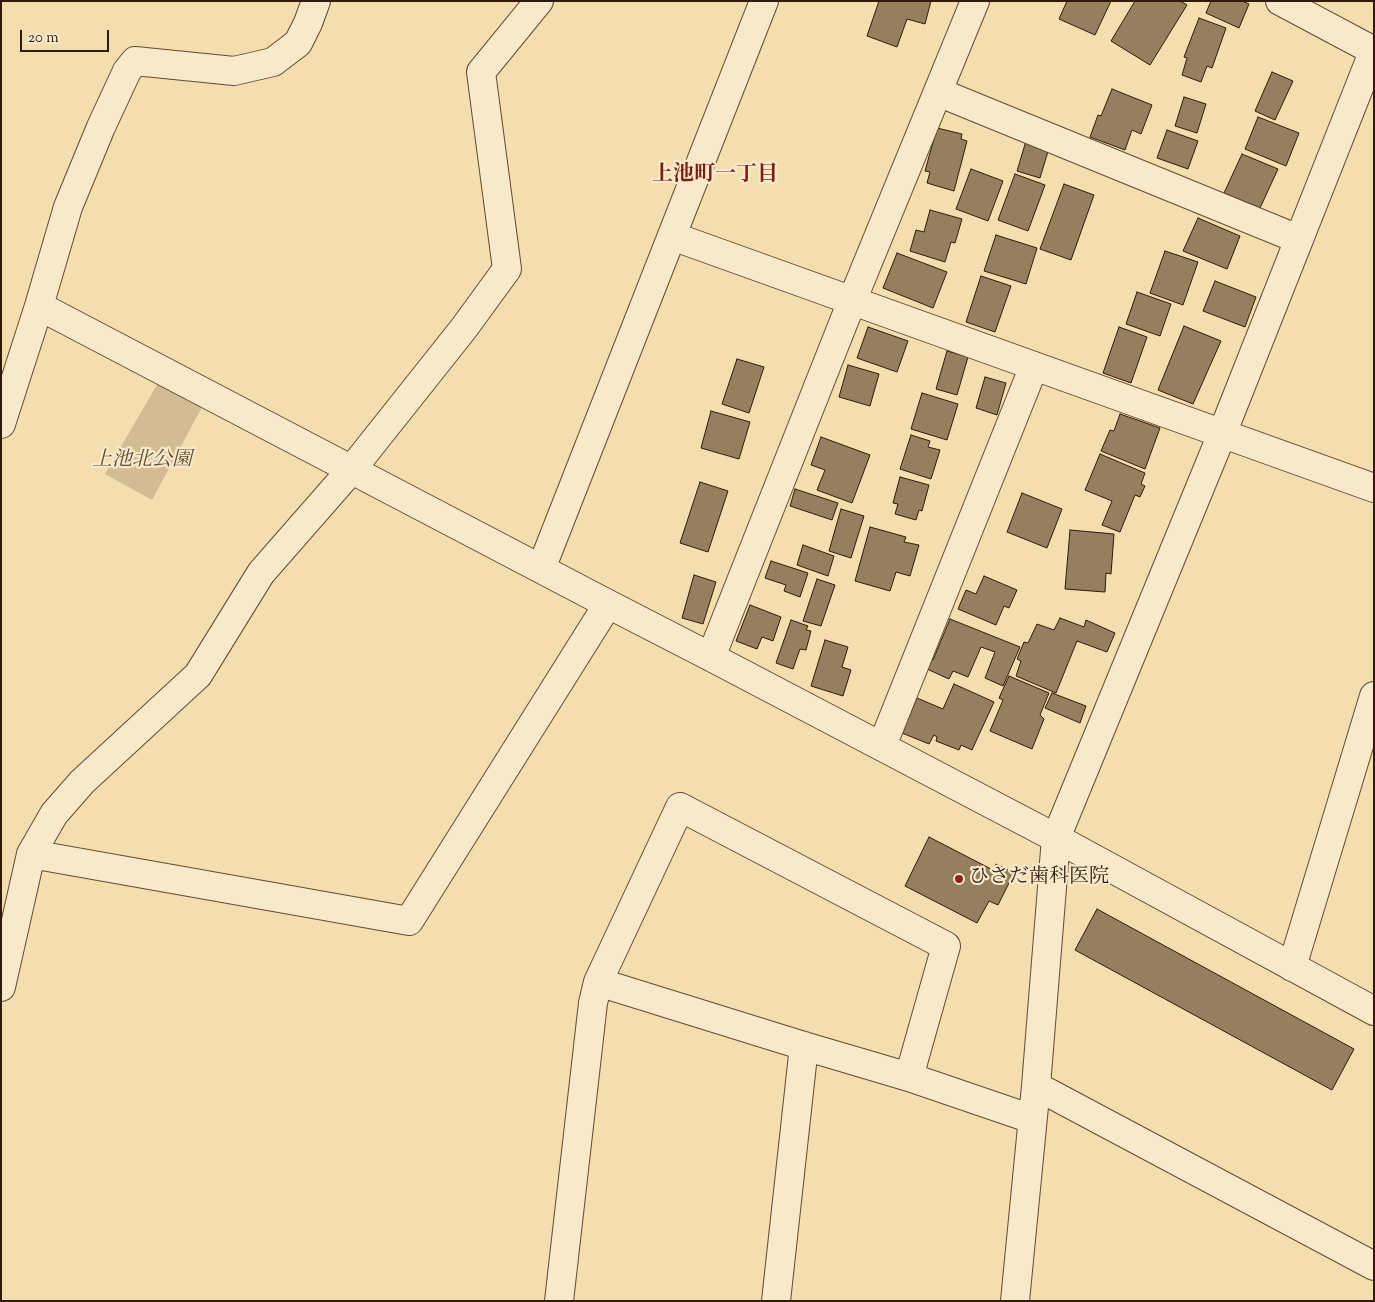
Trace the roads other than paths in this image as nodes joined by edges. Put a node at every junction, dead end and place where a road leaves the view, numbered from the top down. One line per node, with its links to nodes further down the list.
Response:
1 (316, 1): 11 (street)
2 (539, 1): 15 (street)
3 (764, 1): 8 (street)
4 (975, 1): 7 (street)
5 (1280, 1): 6 (street)
6 (1374, 50): 9 (street)
7 (938, 92): 9 (street); 10 (street)
8 (672, 236): 10 (street); 17 (street)
9 (1298, 240): 14 (street)
10 (852, 301): 12 (street); 19 (street)
11 (40, 306): 13 (street); 15 (street)
12 (1034, 366): 14 (street); 21 (street)
13 (1, 424)
14 (1222, 434): 16 (street); 22 (street)
15 (352, 469): 17 (street); 23 (street)
16 (1374, 488)
17 (541, 570): 18 (street)
18 (608, 604): 19 (street); 23 (street)
19 (711, 657): 21 (street)
20 (1374, 696): 25 (street)
21 (882, 746): 22 (street)
22 (1056, 838): 25 (street); 31 (street)
23 (31, 854): 24 (street)
24 (9, 919): 27 (street)
25 (1292, 967): 28 (street)
26 (598, 982): 29 (street); 30 (street); 34 (street)
27 (1, 987)
28 (1374, 1011)
29 (804, 1046): 30 (street); 35 (street)
30 (909, 1077): 32 (street)
31 (1036, 1086): 32 (street); 33 (street)
32 (1032, 1119): 36 (street)
33 (1374, 1266)
34 (559, 1301)
35 (776, 1301)
36 (1015, 1301)

